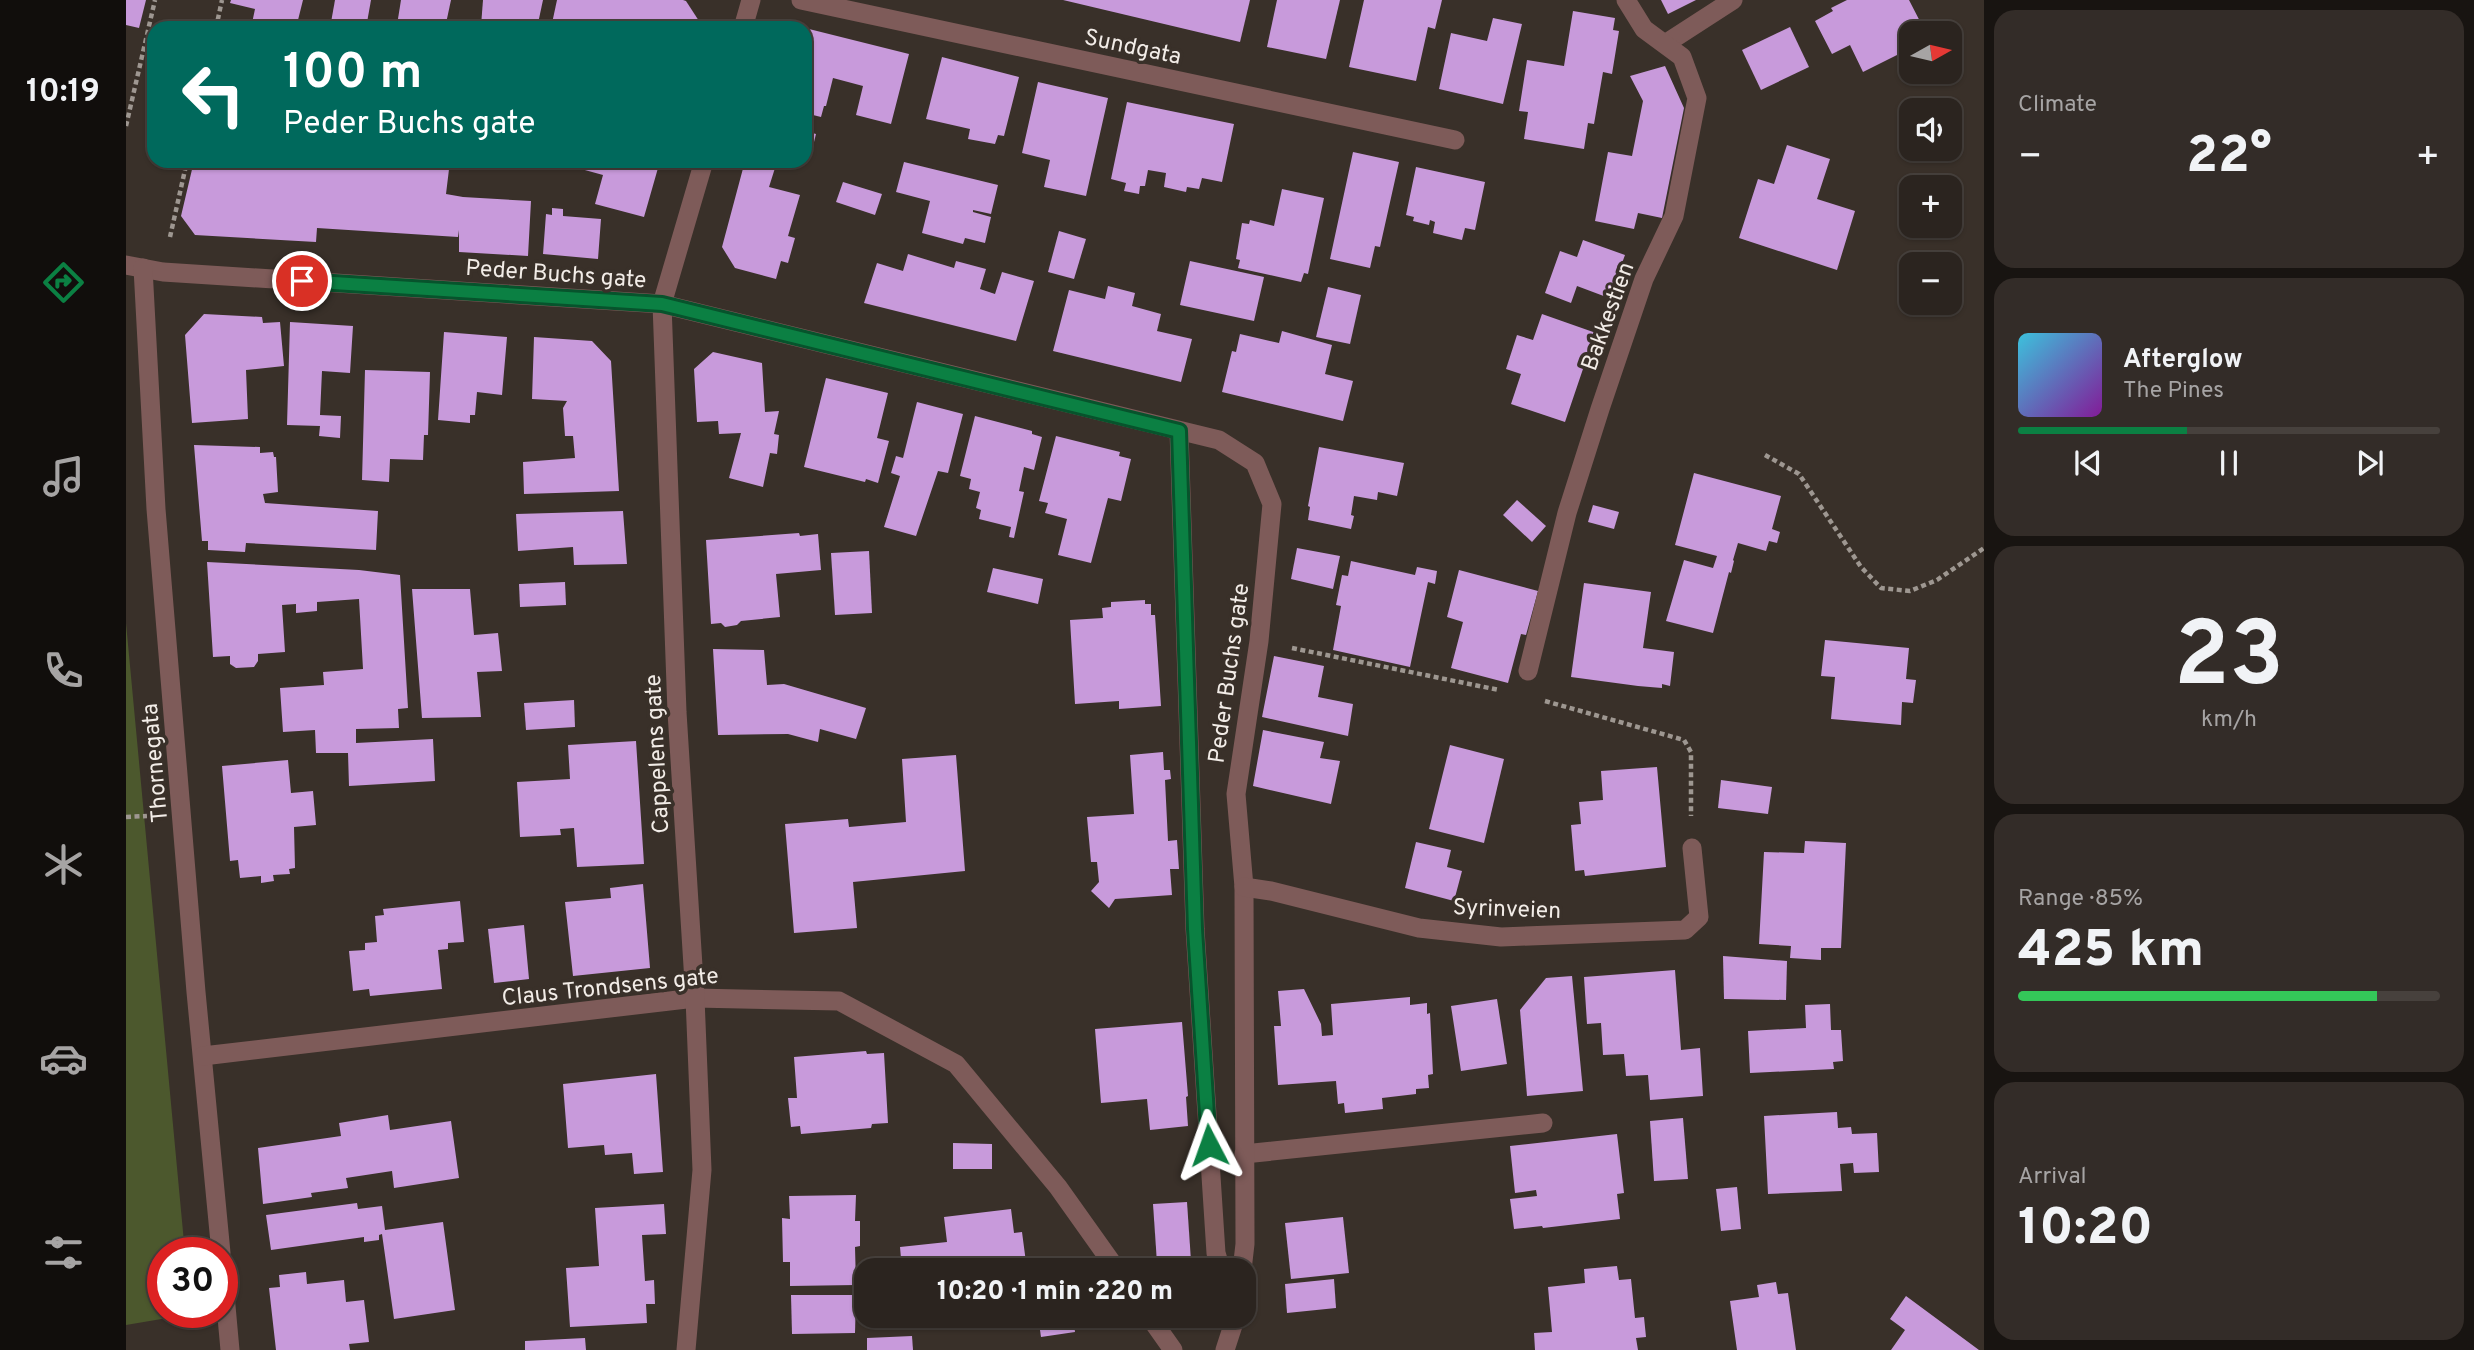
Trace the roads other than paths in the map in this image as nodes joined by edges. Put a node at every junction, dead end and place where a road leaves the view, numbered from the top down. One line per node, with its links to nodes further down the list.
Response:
1 (751, 0): 5 (street)
2 (801, 0): 7 (street, Sundgata)
3 (1626, 0): 6 (street, Bakkestien)
4 (1733, 0): 6 (street)
5 (745, 21)
6 (1665, 44): 12 (street, Bakkestien)
7 (1455, 141)
8 (702, 168): 10 (street, Cappelens gate)
9 (134, 267): 10 (street, Peder Buchs gate); 16 (street, Thornegata)
10 (662, 304): 11 (street, Peder Buchs gate); 15 (street, Cappelens gate)
11 (1179, 431): 14 (street, Peder Buchs gate); 21 (street, Peder Buchs gate)
12 (1528, 671)
13 (1692, 848): 14 (street, Syrinveien)
14 (1244, 887): 18 (street, Peder Buchs gate)
15 (695, 998): 16 (street, Claus Trondsens gate); 20 (street, Claus Trondsens gate); 27 (street, Cappelens gate)
16 (203, 1056): 19 (street, Thornegata)
17 (1543, 1123): 18 (street)
18 (1244, 1154): 22 (street, Peder Buchs gate)
19 (220, 1237)
20 (1108, 1258)
21 (1217, 1258)
22 (1243, 1258)
23 (228, 1328): 26 (street)
24 (1157, 1328): 28 (street)
25 (1232, 1328): 29 (street)
26 (230, 1350)
27 (686, 1350)
28 (1173, 1350)
29 (1225, 1350)

